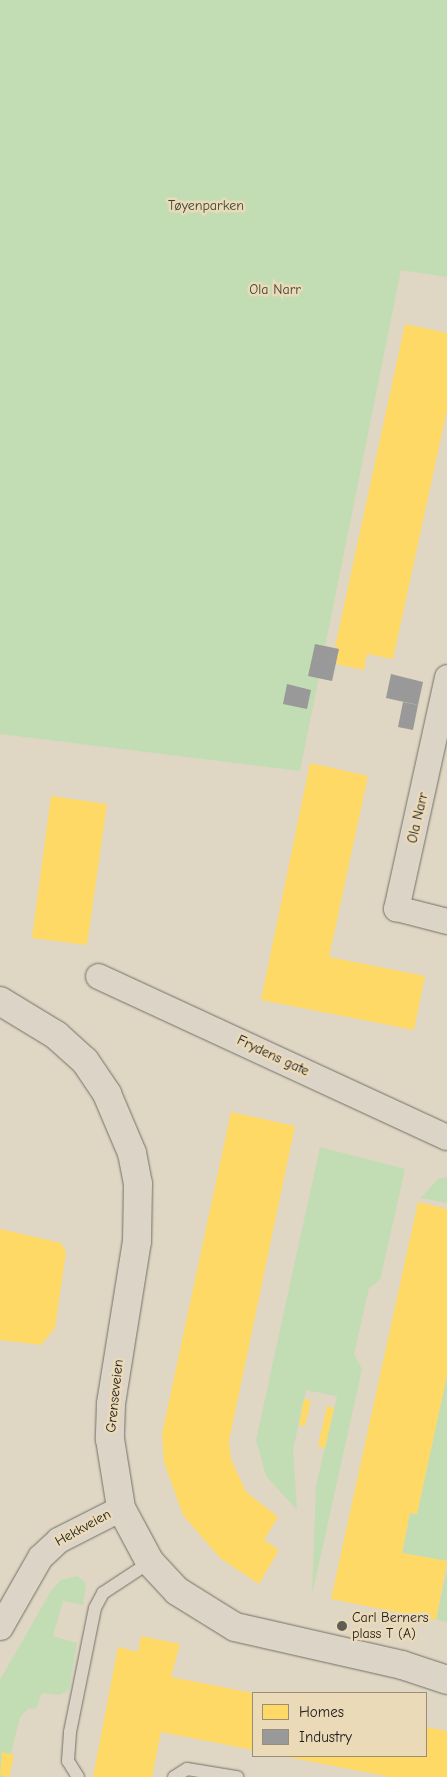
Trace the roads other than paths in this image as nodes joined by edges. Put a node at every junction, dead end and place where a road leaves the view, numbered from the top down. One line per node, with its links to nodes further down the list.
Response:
1 (447, 677): 2 (street, Ola Narr)
2 (447, 921)
3 (98, 976): 5 (street, Frydens gate)
4 (0, 1001): 6 (main road, Grenseveien)
5 (447, 1137)
6 (122, 1508): 7 (main road, Grenseveien); 8 (street, Hekkveien)
7 (150, 1562): 9 (main road, Grenseveien); 12 (lane)
8 (0, 1627)
9 (402, 1665): 10 (main road, Grenseveien); 11 (main road, Grenseveien)
10 (447, 1668)
11 (447, 1680)
12 (78, 1777)
13 (174, 1777): 14 (lane)
14 (237, 1777)

